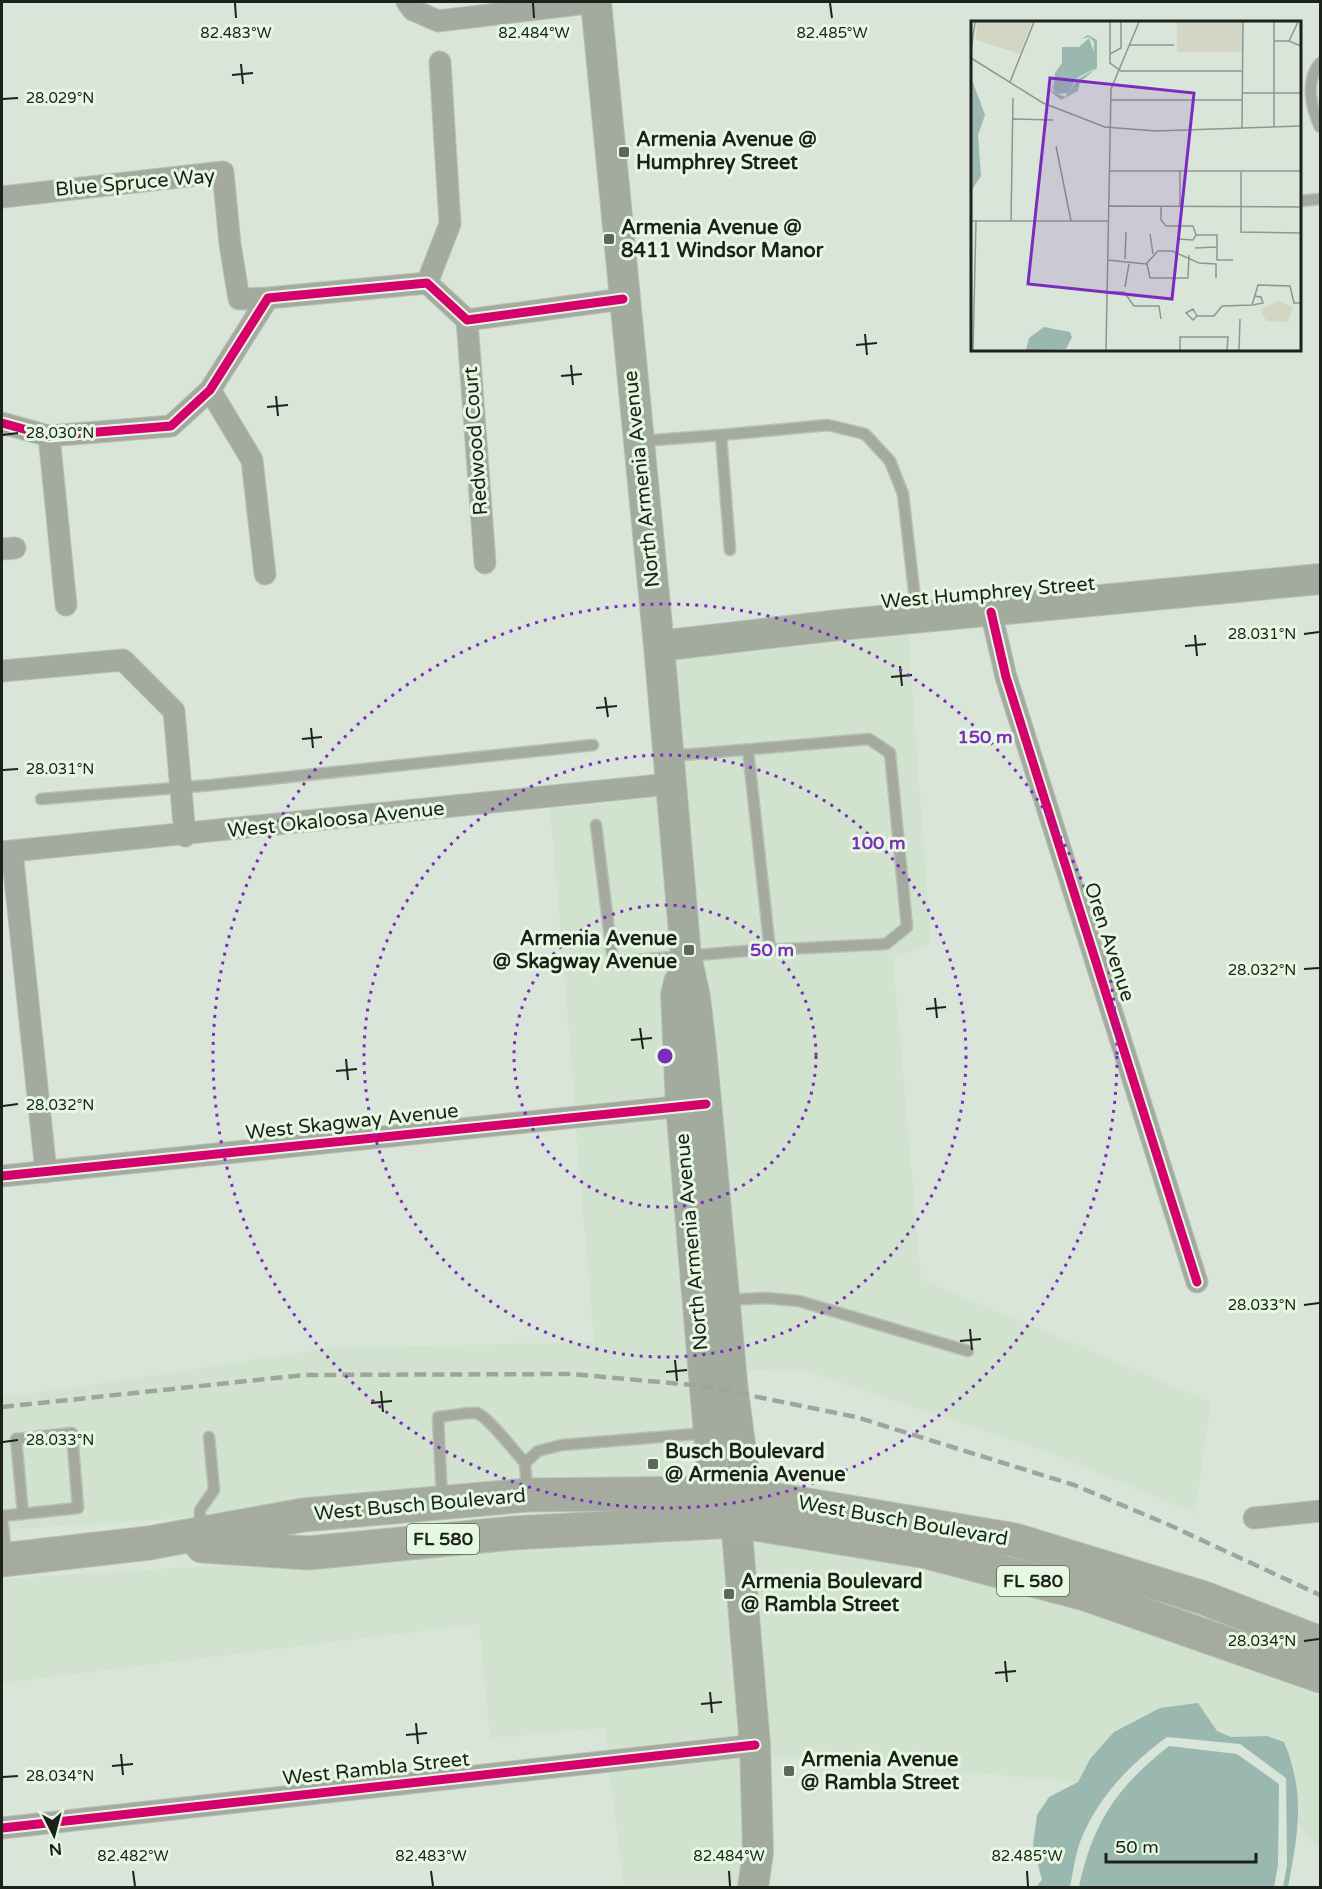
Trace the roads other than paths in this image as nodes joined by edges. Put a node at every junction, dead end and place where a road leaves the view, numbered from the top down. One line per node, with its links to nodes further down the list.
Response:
1 (407, 2): 2 (street)
2 (596, 2): 11 (main road, North Armenia Avenue)
3 (440, 62): 9 (street)
4 (1320, 63): 5 (lane)
5 (1320, 127)
6 (2, 197): 10 (street, Blue Spruce Way)
7 (1320, 199): 8 (lane)
8 (1301, 201)
9 (427, 283): 10 (street); 12 (street)
10 (268, 298): 13 (street)
11 (623, 299): 12 (street); 17 (main road, North Armenia Avenue)
12 (467, 320): 19 (street, Redwood Court)
13 (210, 390): 16 (street); 20 (street)
14 (2, 423): 16 (street)
15 (721, 435): 17 (lane); 18 (lane); 24 (lane)
16 (49, 436): 22 (street)
17 (638, 441): 25 (main road, North Armenia Avenue)
18 (730, 550)
19 (484, 563)
20 (265, 574)
21 (1320, 579): 23 (main road, West Humphrey Street)
22 (66, 605)
23 (990, 612): 24 (main road, West Humphrey Street); 40 (street, Oren Avenue)
24 (917, 618): 25 (main road, West Humphrey Street)
25 (659, 646): 29 (main road, North Armenia Avenue)
26 (2, 671): 30 (street)
27 (593, 745): 30 (lane)
28 (748, 750): 29 (lane); 35 (lane); 35 (lane)
29 (669, 770): 33 (street, West Okaloosa Avenue); 36 (main road, North Armenia Avenue)
30 (181, 788): 31 (lane); 33 (street)
31 (40, 799)
32 (596, 825): 36 (lane)
33 (185, 836): 34 (street, West Okaloosa Avenue)
34 (7, 852): 38 (street)
35 (770, 950): 36 (lane)
36 (686, 956): 37 (main road, North Armenia Avenue)
37 (693, 1105): 38 (street, West Skagway Avenue); 41 (main road, North Armenia Avenue); 43 (main road, North Armenia Avenue)
38 (46, 1172): 39 (street, West Skagway Avenue)
39 (2, 1176)
40 (1197, 1282)
41 (724, 1300): 42 (lane); 49 (main road, North Armenia Avenue)
42 (968, 1351)
43 (708, 1433): 45 (lane); 46 (main road, North Armenia Avenue)
44 (210, 1437): 54 (lane)
45 (525, 1463): 47 (lane); 48 (lane)
46 (714, 1493): 47 (main road, West Busch Boulevard / FL 580); 49 (main road, West Busch Boulevard)
47 (528, 1495): 48 (main road, West Busch Boulevard / FL 580)
48 (442, 1503): 54 (main road, West Busch Boulevard / FL 580)
49 (742, 1508): 55 (main road, West Busch Boulevard / FL 580); 57 (main road, West Busch Boulevard); 58 (main road, West Busch Boulevard / FL 580); 59 (main road, North Armenia Avenue)
50 (1320, 1511): 53 (street)
51 (23, 1514): 51 (lane); 52 (lane)
52 (2, 1516): 56 (lane)
53 (1254, 1518)
54 (200, 1534): 55 (main road, West Busch Boulevard / FL 580)
55 (149, 1543): 56 (main road, West Busch Boulevard / FL 580)
56 (4, 1560)
57 (1320, 1643)
58 (1320, 1676)
59 (755, 1745): 60 (street, West Rambla Street); 61 (main road, North Armenia Avenue)
60 (2, 1828)
61 (753, 1887)

